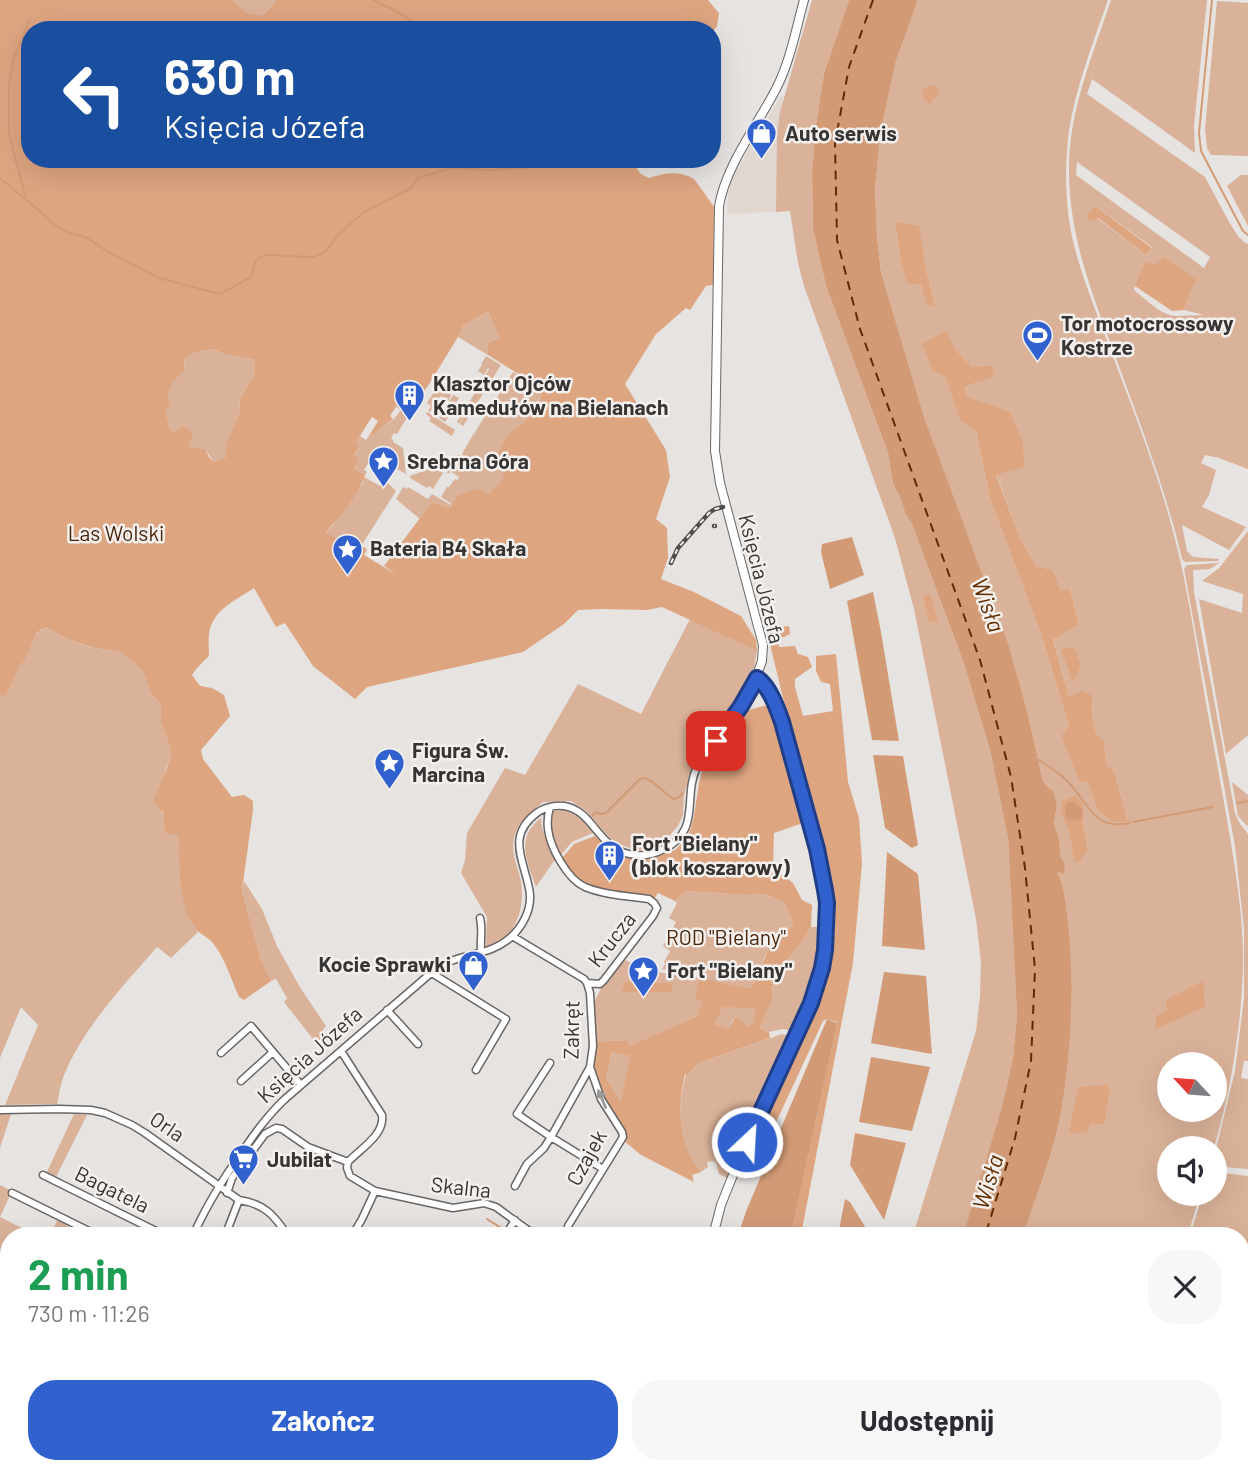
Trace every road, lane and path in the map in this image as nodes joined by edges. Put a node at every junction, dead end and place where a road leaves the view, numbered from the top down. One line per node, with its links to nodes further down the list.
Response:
1 (804, 0): 2 (main road, Księcia Józefa)
2 (757, 678): 3 (street, Księcia Józefa); 40 (main road)
3 (550, 807): 5 (street); 8 (street, Krucza)
4 (480, 918): 6 (street)
5 (512, 936): 6 (street, Księcia Józefa); 8 (street, Zakręt)
6 (481, 952): 7 (street, Księcia Józefa)
7 (430, 972): 9 (street, Księcia Józefa); 16 (street)
8 (587, 984): 15 (street, Zakręt)
9 (387, 1010): 10 (street, Księcia Józefa); 11 (street, Księcia Józefa)
10 (418, 1044)
11 (341, 1051): 18 (street, Księcia Józefa); 21 (street)
12 (273, 1052): 13 (street); 17 (street); 18 (street)
13 (221, 1054)
14 (550, 1063): 20 (street)
15 (590, 1068): 20 (street, Zakręt); 22 (street, Czajek, one-way to 15)
16 (476, 1070)
17 (241, 1081)
18 (301, 1086): 24 (street, Księcia Józefa)
19 (0, 1110): 24 (street, Orla)
20 (551, 1137): 22 (street); 25 (street, Zakręt)
21 (348, 1162): 26 (street); 28 (street)
22 (603, 1169): 31 (street, Czajek)
23 (43, 1175): 33 (street, Bagatela)
24 (219, 1186): 28 (street, Orla); 34 (street, Księcia Józefa)
25 (515, 1186)
26 (375, 1191): 30 (street, Skalna); 37 (street)
27 (12, 1193): 32 (street)
28 (227, 1193): 29 (street, Orla)
29 (239, 1200): 35 (street); 36 (street, Orla)
30 (515, 1220): 38 (street); 39 (street, Skalna)
31 (568, 1226)
32 (81, 1227)
33 (148, 1227)
34 (197, 1227)
35 (229, 1227)
36 (281, 1227)
37 (357, 1227)
38 (511, 1227)
39 (524, 1227)
40 (716, 1227)

